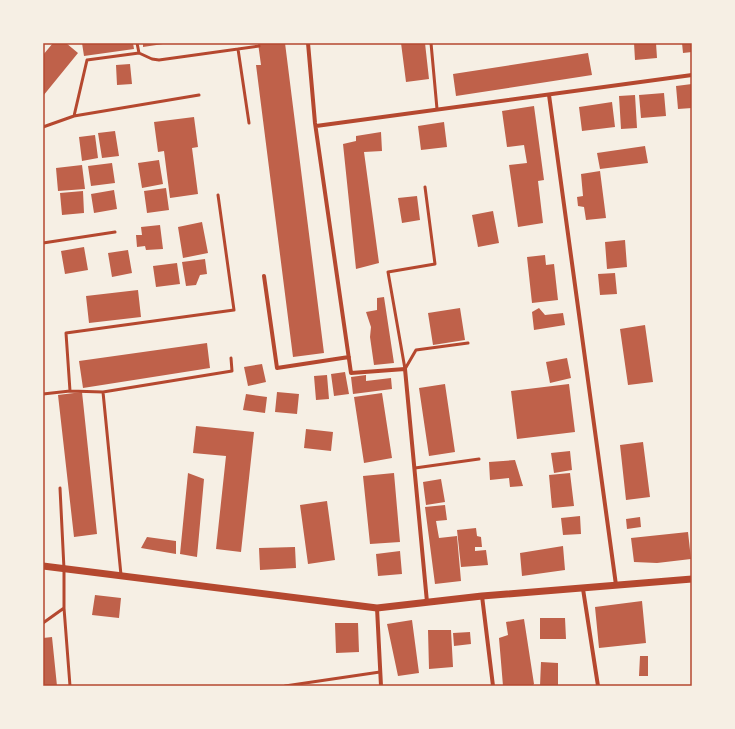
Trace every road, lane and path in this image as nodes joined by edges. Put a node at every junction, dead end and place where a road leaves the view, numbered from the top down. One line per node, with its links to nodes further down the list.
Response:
1 (138, 43): 6 (lane)
2 (308, 43): 13 (street)
3 (431, 43): 10 (lane)
4 (259, 46): 5 (lane)
5 (238, 49): 6 (lane); 12 (lane)
6 (139, 53): 11 (lane)
7 (692, 75): 8 (street)
8 (548, 94): 10 (street); 34 (street)
9 (199, 96): 11 (lane)
10 (437, 109): 13 (street)
11 (74, 116): 14 (lane)
12 (249, 123)
13 (316, 126): 21 (street)
14 (43, 127)
15 (425, 186): 23 (lane)
16 (218, 195): 24 (lane)
17 (115, 232): 18 (lane)
18 (43, 243)
19 (264, 276): 21 (street)
20 (468, 343): 23 (lane)
21 (349, 357): 23 (street)
22 (230, 358): 25 (lane)
23 (405, 369): 28 (street)
24 (70, 391): 25 (lane); 26 (lane)
25 (103, 392): 32 (lane)
26 (43, 394)
27 (479, 460): 28 (lane)
28 (415, 468): 37 (street)
29 (60, 488): 31 (lane)
30 (43, 566): 31 (street)
31 (64, 569): 32 (street); 38 (lane)
32 (121, 577): 39 (street)
33 (692, 579): 34 (street)
34 (616, 586): 35 (street)
35 (583, 589): 36 (street); 46 (street)
36 (482, 596): 37 (street); 45 (street)
37 (427, 602): 39 (street)
38 (64, 608): 40 (lane); 42 (lane)
39 (377, 608): 41 (street)
40 (43, 623)
41 (380, 672): 43 (lane); 44 (street)
42 (70, 686)
43 (285, 686)
44 (381, 686)
45 (493, 686)
46 (598, 686)

